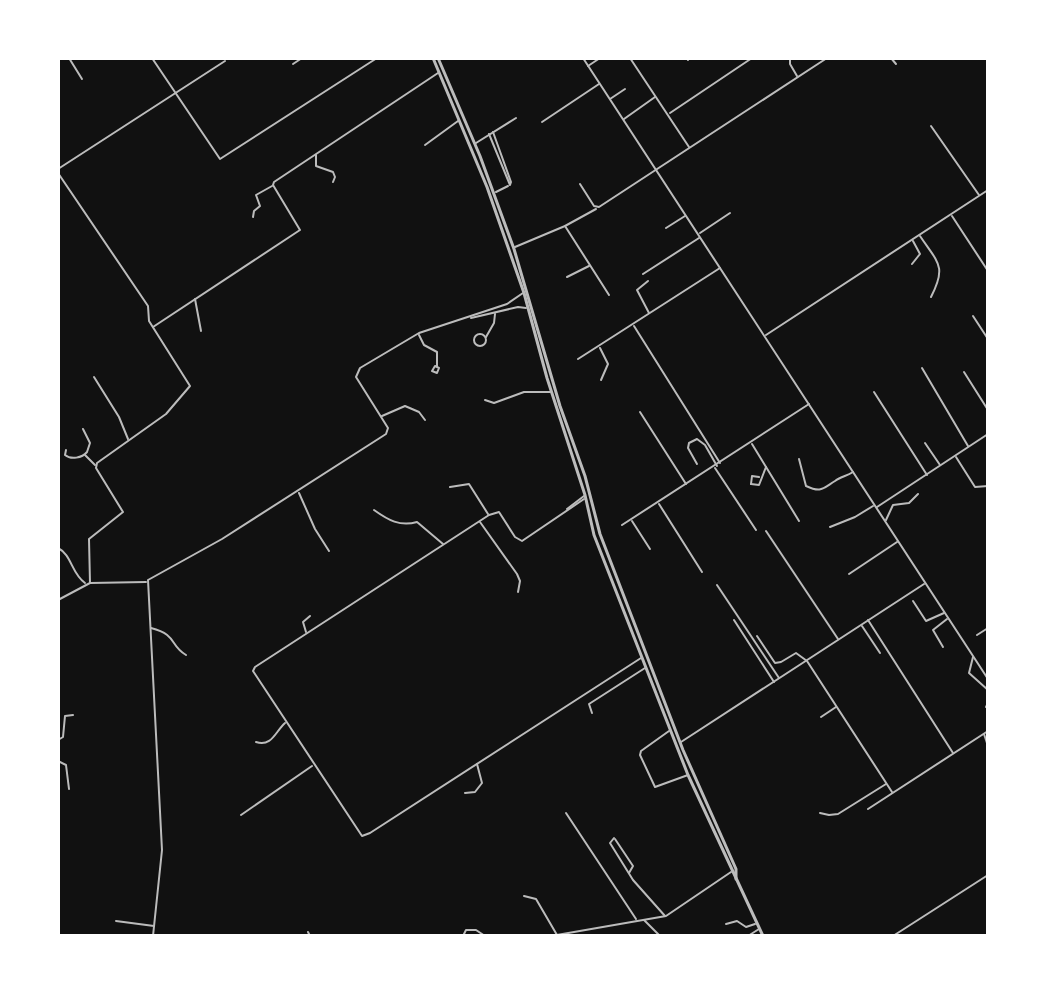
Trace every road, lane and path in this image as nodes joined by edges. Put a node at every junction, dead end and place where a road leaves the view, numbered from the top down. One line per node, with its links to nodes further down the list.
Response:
1 (69, 58): 21 (street)
2 (152, 58): 24 (street)
3 (302, 58): 16 (street)
4 (368, 58): 15 (street)
5 (377, 58): 15 (street)
6 (436, 58): 19 (street); 35 (street)
7 (583, 58): 18 (street)
8 (600, 58): 18 (street)
9 (630, 58): 25 (street)
10 (752, 58): 27 (street)
11 (790, 58): 20 (street)
12 (827, 58): 20 (street)
13 (891, 58): 17 (street)
14 (225, 61): 24 (street)
15 (370, 62): 24 (street)
16 (293, 64)
17 (896, 64)
18 (588, 66): 22 (street)
19 (439, 72): 30 (street); 38 (street)
20 (798, 77): 37 (street)
21 (82, 79)
22 (600, 84): 26 (street); 31 (street)
23 (625, 89): 26 (street)
24 (174, 94): 40 (street)
25 (656, 97): 27 (street); 29 (street)
26 (610, 99): 29 (street)
27 (668, 115): 37 (street)
28 (516, 118): 33 (street)
29 (623, 119): 39 (street)
30 (459, 121): 36 (street); 66 (street)
31 (542, 122)
32 (931, 126): 47 (street)
33 (493, 132): 34 (street); 44 (street)
34 (489, 134): 35 (street); 44 (street)
35 (474, 144): 46 (street)
36 (425, 145)
37 (690, 148): 39 (street)
38 (316, 154): 41 (street); 43 (street)
39 (657, 169): 48 (street); 50 (street)
40 (58, 171): 76 (street)
41 (333, 182)
42 (580, 184): 48 (street)
43 (273, 185): 52 (street); 69 (street)
44 (509, 185): 46 (street)
45 (987, 191): 47 (street)
46 (494, 193): 58 (street)
47 (980, 196): 51 (street)
48 (596, 208): 53 (street)
49 (730, 213): 56 (street)
50 (687, 215): 54 (street); 56 (street)
51 (951, 215): 55 (street); 62 (street)
52 (253, 217)
53 (565, 226): 58 (street); 60 (street)
54 (666, 228)
55 (920, 235): 57 (street); 68 (street)
56 (700, 236): 61 (street); 63 (street)
57 (913, 240): 59 (street); 79 (street)
58 (514, 247): 180 (street)
59 (912, 264)
60 (590, 265): 64 (street); 67 (street)
61 (721, 268): 72 (street); 79 (street)
62 (988, 271)
63 (643, 274)
64 (567, 277)
65 (648, 281): 72 (street)
66 (524, 293): 70 (street); 74 (street)
67 (609, 295)
68 (931, 297)
69 (195, 298): 76 (street); 77 (street)
70 (528, 309): 71 (street); 89 (street)
71 (495, 313): 74 (street); 80 (street)
72 (650, 314): 75 (street)
73 (973, 316): 81 (street)
74 (465, 318): 78 (street)
75 (633, 325): 82 (street); 109 (street)
76 (153, 327): 99 (street)
77 (201, 331)
78 (419, 333): 84 (street); 95 (street)
79 (765, 336): 92 (street)
80 (485, 337)
81 (988, 339)
82 (599, 347): 83 (street); 88 (street)
83 (578, 359)
84 (437, 366)
85 (922, 368): 102 (street)
86 (964, 372): 93 (street)
87 (94, 377): 99 (street)
88 (601, 380)
89 (551, 392): 91 (street); 120 (street)
90 (874, 392): 113 (street)
91 (485, 400)
92 (809, 404): 100 (street); 112 (street)
93 (988, 410)
94 (640, 412): 115 (street)
95 (382, 416): 96 (street); 118 (street)
96 (425, 420)
97 (83, 429): 103 (street)
98 (988, 434): 102 (street)
99 (128, 440): 108 (street)
100 (751, 443): 109 (street); 111 (street)
101 (925, 443): 110 (street)
102 (969, 447): 105 (street)
103 (85, 454): 104 (street); 108 (street)
104 (71, 456)
105 (955, 456): 110 (street); 116 (street)
106 (799, 459): 112 (street)
107 (697, 464): 109 (street)
108 (96, 465): 142 (street)
109 (717, 465): 115 (street); 131 (street)
110 (940, 466): 113 (street)
111 (766, 467): 114 (street); 127 (street)
112 (853, 472): 122 (street)
113 (927, 475): 122 (street)
114 (760, 477)
115 (687, 485): 121 (street)
116 (988, 486)
117 (450, 487): 124 (street)
118 (299, 492): 137 (street); 140 (street)
119 (918, 494): 128 (street)
120 (586, 496): 124 (street); 163 (street)
121 (658, 503): 125 (street); 138 (street)
122 (875, 506): 128 (street); 130 (street)
123 (374, 510): 134 (street)
124 (489, 515): 126 (street)
125 (631, 520): 129 (street); 136 (street)
126 (479, 521): 134 (street); 144 (street)
127 (799, 521)
128 (885, 522): 133 (street)
129 (622, 525)
130 (830, 527)
131 (756, 530)
132 (766, 531): 158 (street)
133 (898, 542): 139 (street); 141 (street)
134 (443, 544): 155 (street)
135 (58, 548): 142 (street)
136 (650, 549)
137 (329, 551)
138 (702, 572)
139 (849, 574)
140 (148, 582): 142 (street); 153 (street)
141 (925, 583): 147 (street); 151 (street)
142 (88, 584): 145 (street)
143 (717, 585): 166 (street)
144 (518, 592)
145 (58, 600)
146 (913, 601): 147 (street)
147 (945, 613): 149 (street)
148 (310, 616): 155 (street)
149 (948, 618): 159 (street); 162 (street)
150 (734, 620): 168 (street)
151 (868, 620): 152 (street); 182 (street)
152 (862, 625): 158 (street); 160 (street)
153 (150, 628): 161 (street); 206 (street)
154 (988, 628): 156 (street)
155 (307, 633): 174 (street)
156 (977, 635)
157 (757, 636): 164 (street)
158 (838, 640): 164 (street)
159 (943, 647)
160 (880, 653)
161 (186, 655)
162 (973, 656): 167 (street); 169 (street)
163 (642, 657): 165 (street); 184 (street)
164 (807, 661): 166 (street); 170 (street)
165 (646, 668): 171 (street); 175 (street)
166 (780, 679): 168 (street)
167 (988, 679)
168 (775, 683): 180 (street)
169 (988, 690)
170 (837, 707): 173 (street); 187 (street)
171 (592, 713)
172 (73, 715): 178 (street)
173 (821, 717)
174 (286, 722): 179 (street); 185 (street)
175 (670, 730): 186 (street); 186 (street)
176 (988, 731): 177 (street)
177 (984, 733): 181 (street); 182 (street)
178 (58, 740)
179 (256, 742)
180 (680, 743): 198 (street)
181 (988, 746)
182 (953, 753): 189 (street)
183 (58, 761): 188 (street)
184 (477, 763): 185 (street); 190 (street)
185 (314, 765): 194 (street)
186 (688, 775): 195 (street)
187 (887, 783): 189 (street); 193 (street)
188 (69, 789)
189 (892, 792): 191 (street)
190 (465, 793)
191 (868, 809)
192 (566, 813): 202 (street)
193 (820, 813)
194 (241, 815)
195 (731, 872): 198 (street); 200 (street)
196 (629, 873): 196 (street); 200 (street)
197 (988, 875): 215 (street)
198 (736, 879): 204 (street)
199 (524, 896): 211 (street)
200 (666, 916): 201 (street)
201 (644, 919): 202 (street); 212 (street)
202 (636, 920): 211 (street)
203 (116, 921): 206 (street)
204 (756, 923): 205 (street); 207 (street)
205 (726, 924)
206 (154, 926): 208 (street)
207 (759, 929): 213 (street); 214 (street)
208 (153, 936)
209 (463, 936): 210 (street)
210 (485, 936)
211 (553, 936)
212 (660, 936)
213 (748, 936)
214 (763, 936)
215 (893, 936)

